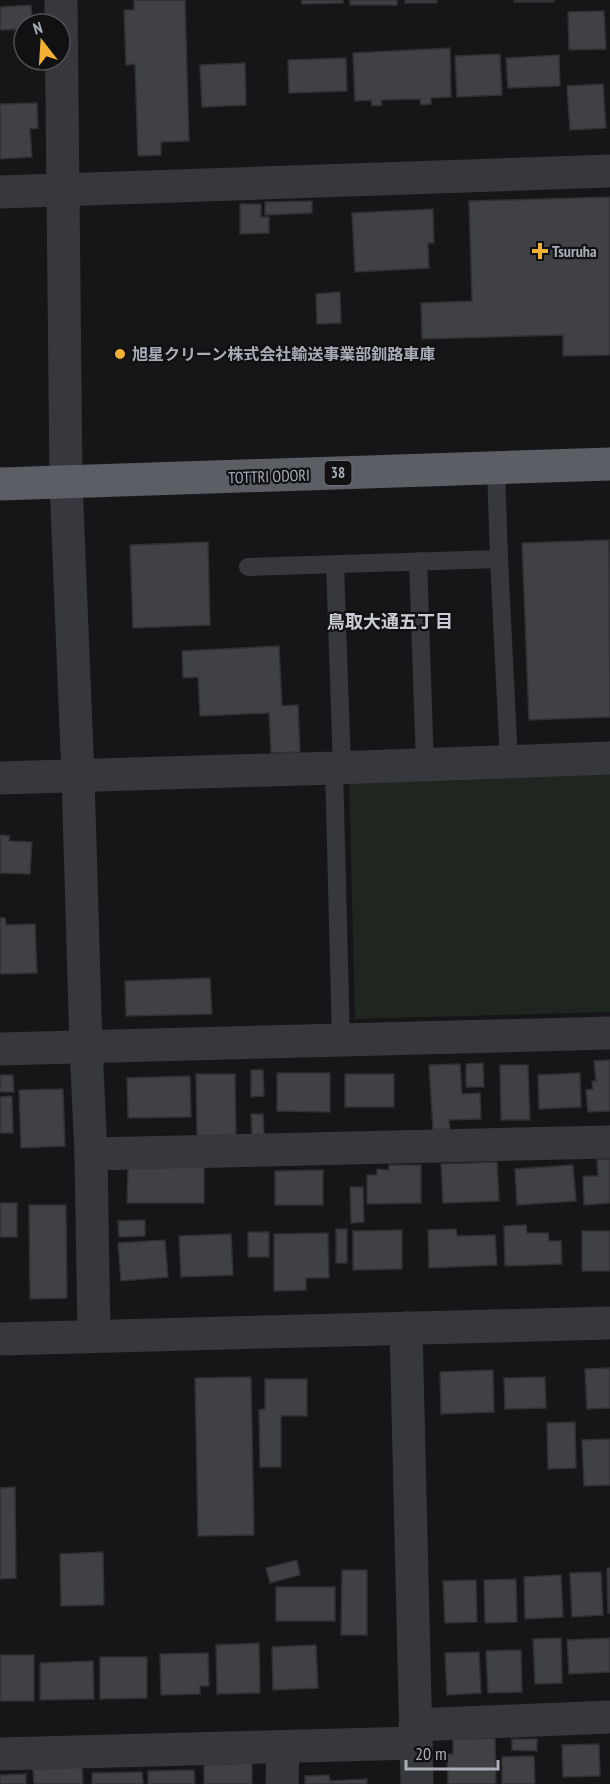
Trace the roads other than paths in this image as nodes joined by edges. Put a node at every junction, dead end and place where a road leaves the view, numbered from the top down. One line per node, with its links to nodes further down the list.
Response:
1 (61, 0): 3 (street)
2 (610, 171): 3 (street)
3 (63, 190): 4 (street); 7 (street)
4 (0, 192)
5 (610, 464): 6 (highway, TOTTRI ODORI / 38)
6 (496, 468): 7 (highway, TOTTRI ODORI / 38); 9 (lane)
7 (66, 482): 8 (highway, TOTTRI ODORI / 38); 17 (street)
8 (0, 484)
9 (499, 559): 10 (lane); 14 (lane)
10 (418, 561): 11 (lane); 15 (lane)
11 (335, 564): 12 (lane); 16 (lane)
12 (248, 567)
13 (610, 758): 14 (street)
14 (509, 762): 15 (street)
15 (425, 765): 16 (street)
16 (338, 768): 17 (street); 20 (lane)
17 (78, 776): 18 (street); 21 (street)
18 (0, 778)
19 (610, 1033): 20 (street)
20 (340, 1040): 21 (street)
21 (86, 1047): 22 (street); 24 (street)
22 (0, 1049)
23 (610, 1142): 24 (street)
24 (91, 1154): 27 (street)
25 (610, 1323): 26 (street)
26 (406, 1328): 27 (street); 30 (street)
27 (94, 1336): 28 (street)
28 (0, 1339)
29 (610, 1717): 30 (street)
30 (416, 1734): 31 (street); 34 (street)
31 (282, 1747): 32 (street); 33 (street)
32 (0, 1754)
33 (282, 1784)
34 (417, 1784)

